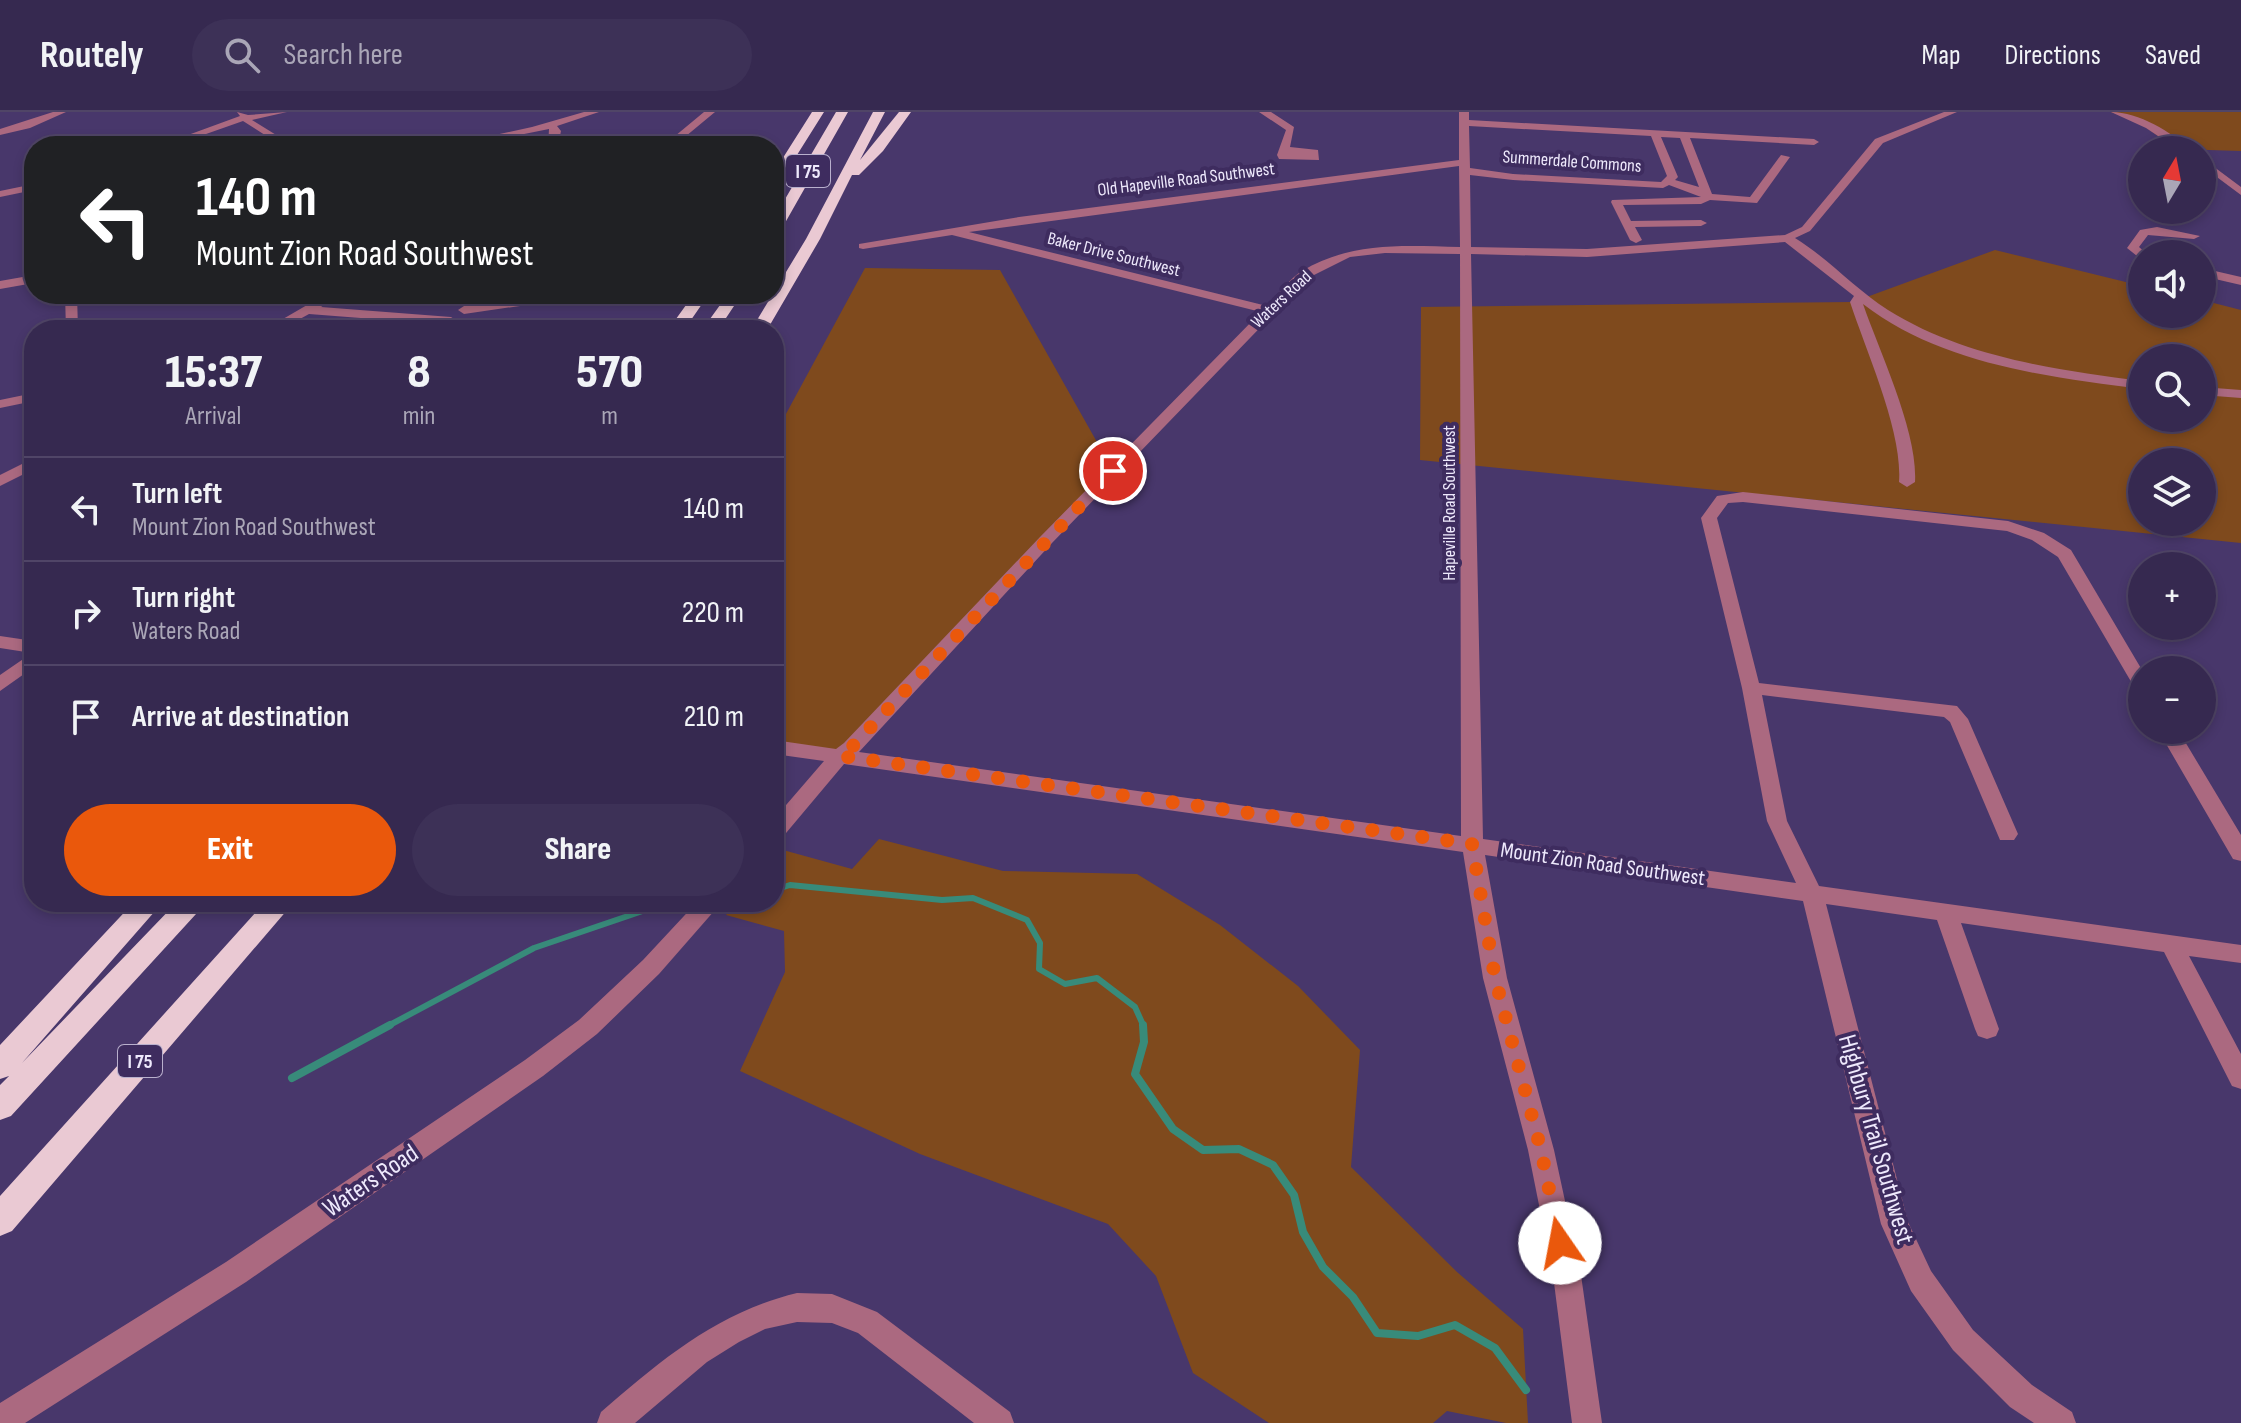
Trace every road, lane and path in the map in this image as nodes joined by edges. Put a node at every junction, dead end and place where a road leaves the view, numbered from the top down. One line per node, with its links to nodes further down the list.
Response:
1 (61, 112): 16 (street)
2 (282, 112): 13 (street)
3 (594, 112): 15 (street)
4 (710, 112): 23 (street)
5 (806, 112): 26 (highway)
6 (818, 112): 29 (highway)
7 (842, 112): 38 (highway, I 75)
8 (879, 112): 32 (highway, I 75)
9 (905, 112): 32 (highway)
10 (1264, 112): 27 (street)
11 (1952, 112): 43 (street)
12 (2116, 112): 24 (street)
13 (243, 115): 19 (street); 20 (street)
14 (1464, 118): 17 (street, Summerdale Commons); 30 (street)
15 (552, 126): 21 (street); 22 (street)
16 (0, 132)
17 (1655, 133): 18 (street, Summerdale Commons); 33 (street, Summerdale Commons)
18 (1684, 135): 25 (street, Summerdale Commons); 37 (street)
19 (188, 136)
20 (274, 136)
21 (500, 136)
22 (555, 136)
23 (680, 136)
24 (2164, 136)
25 (1814, 142)
26 (784, 149)
27 (1284, 149)
28 (1785, 157): 37 (street, Summerdale Commons)
29 (784, 166)
30 (1466, 166): 33 (street, Summerdale Commons); 41 (street, Old Hapeville Road Southwest); 47 (street, Hapeville Road Southwest)
31 (2216, 172): 35 (street)
32 (844, 181): 52 (highway, I 75)
33 (1670, 182): 37 (street)
34 (24, 189): 36 (street)
35 (2241, 192)
36 (0, 194)
37 (1708, 197): 40 (street, Summerdale Commons)
38 (784, 213)
39 (1701, 223): 40 (street)
40 (1628, 224): 44 (street)
41 (953, 230): 46 (street, Old Hapeville Road Southwest); 59 (street, Baker Drive Southwest)
42 (2194, 236): 45 (street)
43 (1787, 238): 47 (street, Waters Road); 53 (street)
44 (1636, 240)
45 (2138, 240)
46 (863, 246)
47 (1467, 251): 59 (street, Waters Road); 82 (street, Hapeville Road Southwest)
48 (2216, 275): 50 (street)
49 (24, 281): 51 (street)
50 (2241, 281)
51 (0, 285)
52 (784, 286)
53 (1860, 297): 63 (street); 70 (street)
54 (319, 304): 57 (street)
55 (472, 304): 58 (street)
56 (506, 304): 58 (street)
57 (309, 310): 60 (street); 61 (street)
58 (464, 310): 62 (street)
59 (1267, 310): 79 (street, Waters Road)
60 (290, 320)
61 (438, 320)
62 (452, 320)
63 (2128, 383)
64 (2216, 392): 65 (street)
65 (2241, 394)
66 (24, 399): 67 (street)
67 (0, 404)
68 (24, 468): 69 (street)
69 (0, 481)
70 (1907, 482)
71 (1, 643): 72 (street)
72 (24, 646)
73 (2128, 661): 76 (street, Highbury Trail Southwest)
74 (24, 666): 75 (street)
75 (0, 685)
76 (1751, 688): 81 (street); 84 (street, Highbury Trail Southwest)
77 (2176, 744): 83 (street)
78 (784, 748): 79 (street, Mount Zion Road Southwest)
79 (840, 756): 80 (street, Waters Road); 82 (street, Mount Zion Road Southwest)
80 (784, 821)
81 (2007, 834)
82 (1472, 844): 84 (street, Mount Zion Road Southwest); 100 (street, Hapeville Road Southwest)
83 (2241, 853)
84 (1812, 894): 89 (street, Mount Zion Road Southwest); 101 (street, Highbury Trail Southwest)
85 (141, 912): 93 (highway)
86 (184, 912): 95 (highway)
87 (272, 912): 96 (highway, I 75)
88 (702, 912): 97 (street, Waters Road)
89 (1946, 914): 90 (street, Mount Zion Road Southwest); 92 (street)
90 (2172, 946): 91 (street, Mount Zion Road Southwest); 94 (street)
91 (2241, 954)
92 (1987, 1029)
93 (0, 1066)
94 (2241, 1078)
95 (0, 1106)
96 (0, 1220)
97 (0, 1421)
98 (612, 1423): 99 (street)
99 (999, 1423)
100 (1587, 1423)
101 (2061, 1423)

